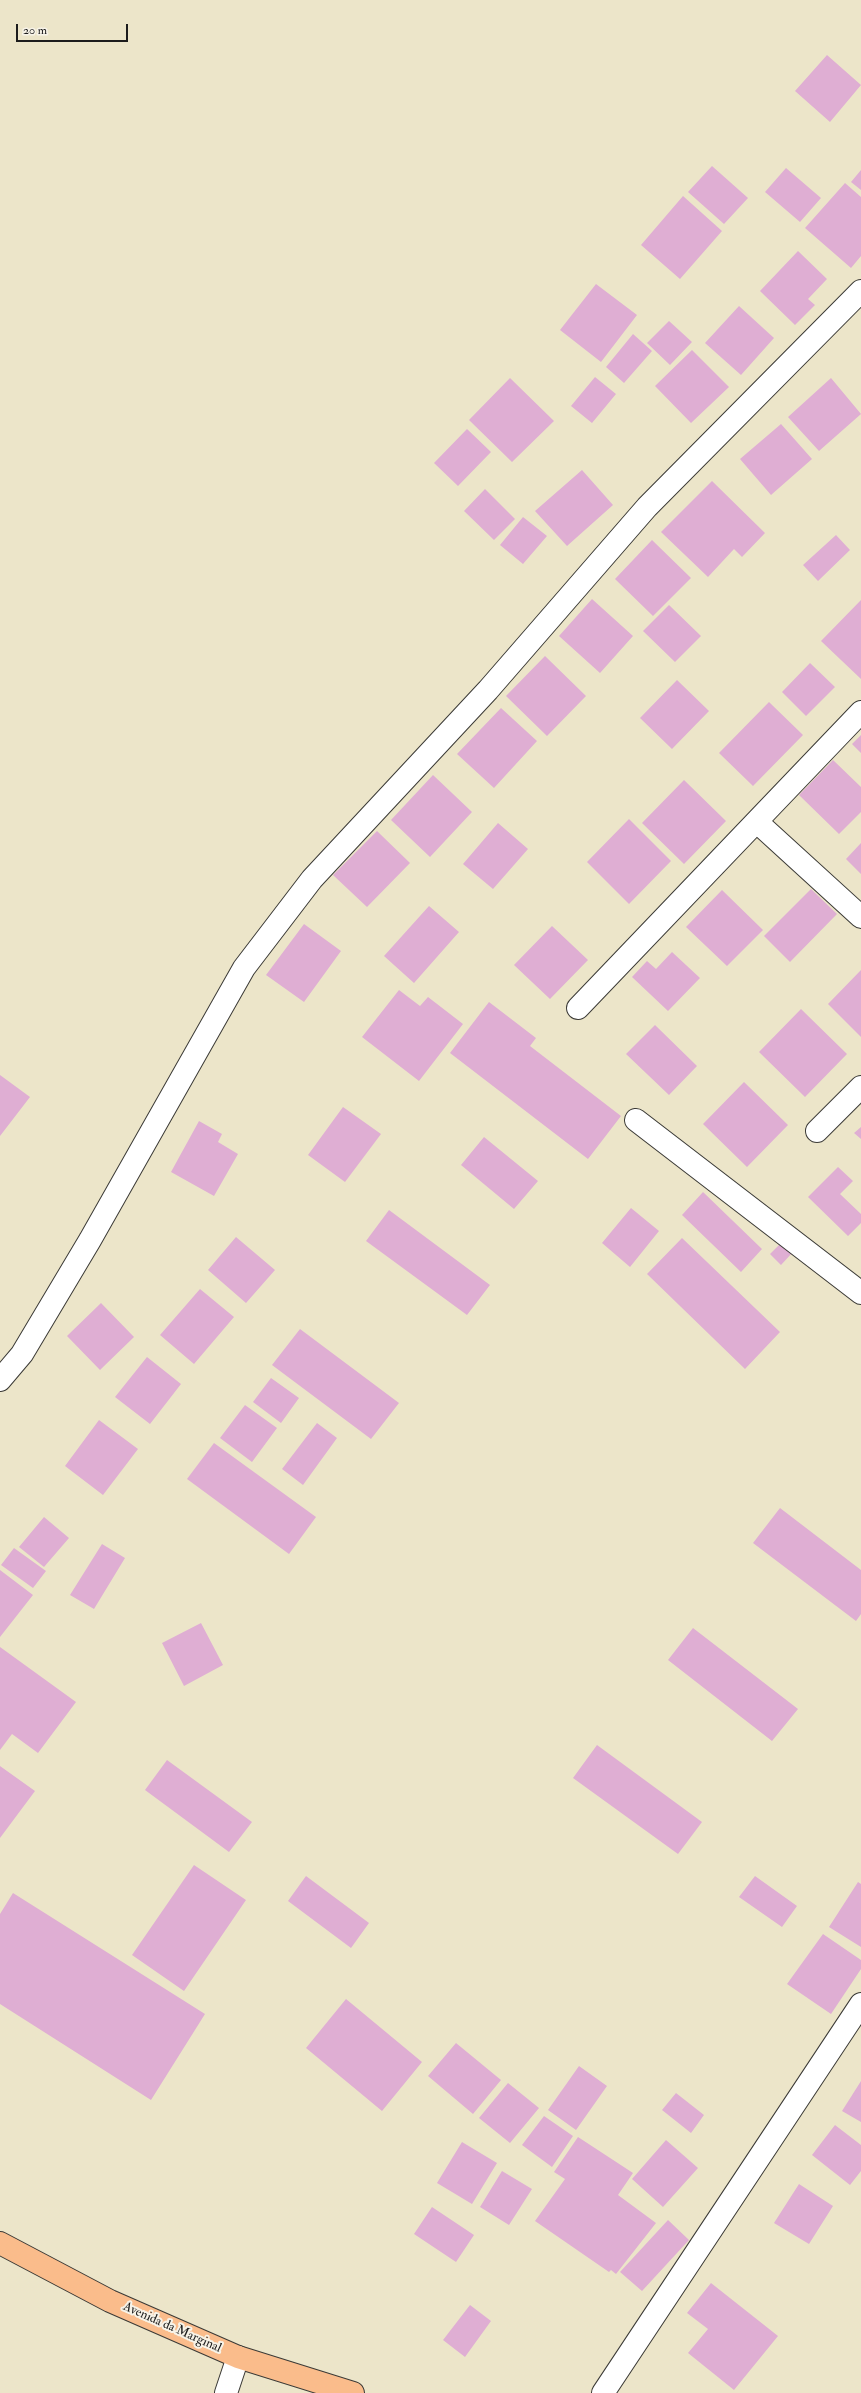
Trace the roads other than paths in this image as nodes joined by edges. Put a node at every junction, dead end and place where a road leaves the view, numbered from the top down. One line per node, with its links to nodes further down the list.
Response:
1 (861, 291): 10 (street)
2 (861, 712): 3 (street)
3 (757, 822): 4 (street); 5 (street)
4 (861, 917)
5 (578, 1008)
6 (861, 1087): 8 (street)
7 (636, 1120): 9 (street)
8 (817, 1131)
9 (861, 1293)
10 (0, 1380)
11 (861, 2004): 16 (street)
12 (0, 2243): 13 (main road, Avenida da Marginal)
13 (238, 2357): 14 (street); 15 (main road, Avenida da Marginal)
14 (226, 2393)
15 (353, 2393)
16 (603, 2393)

